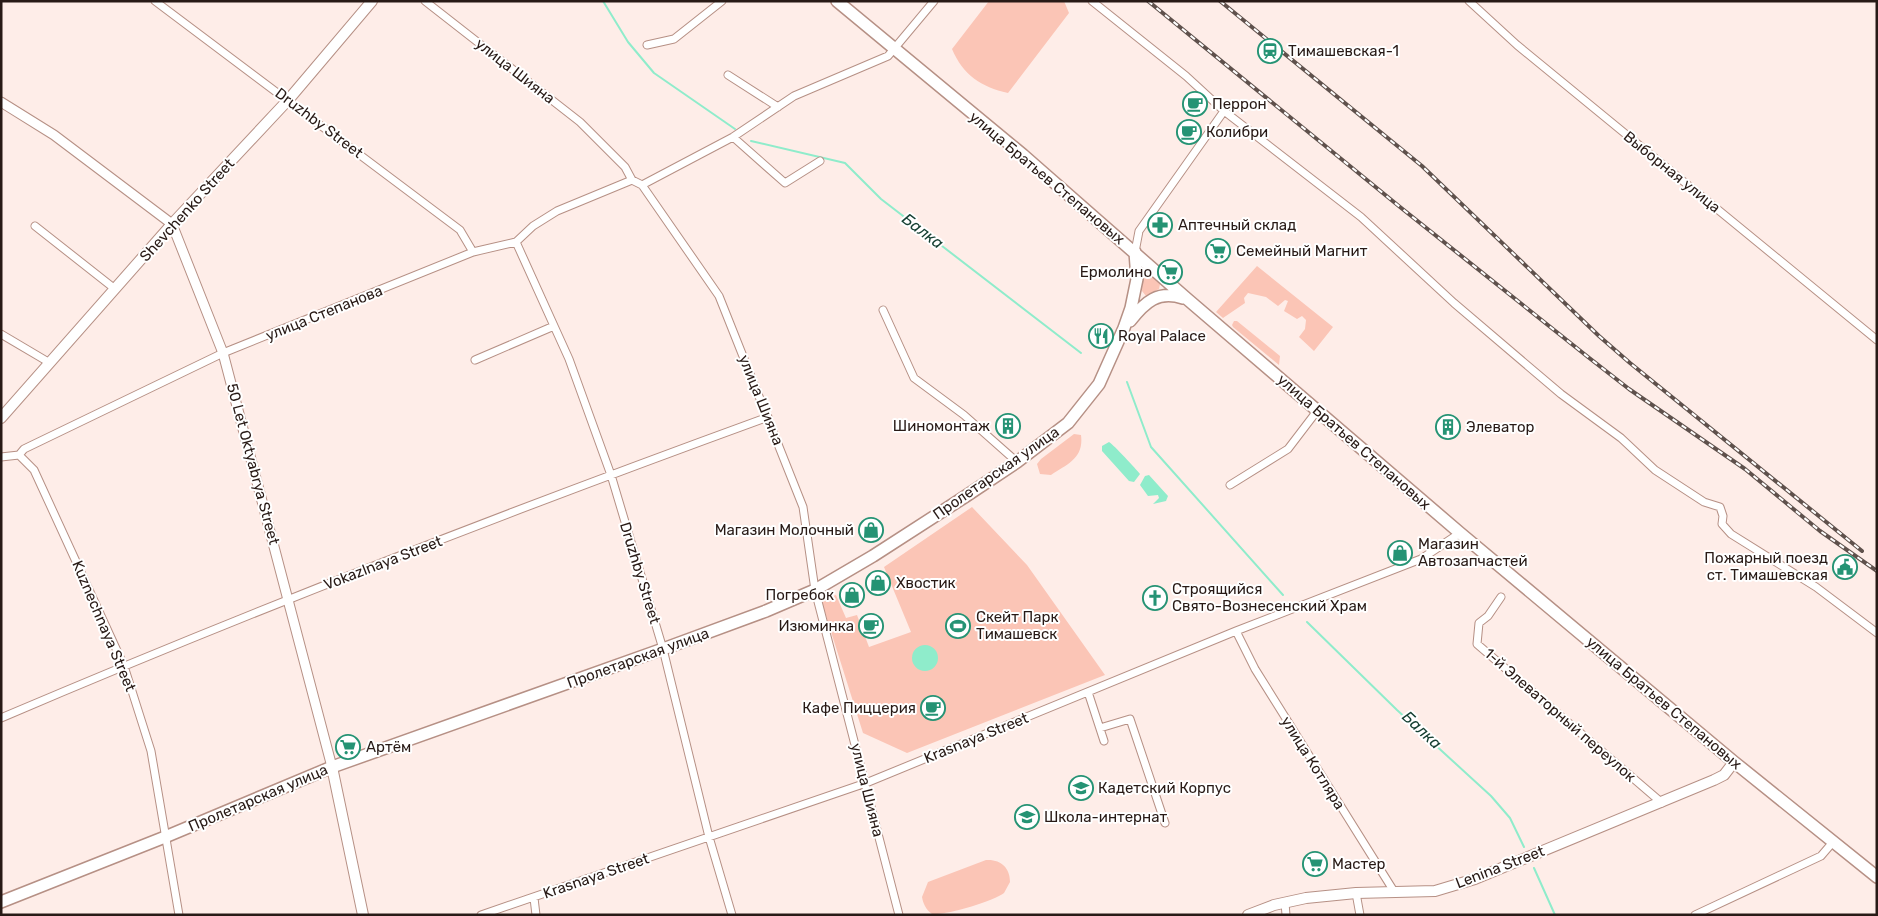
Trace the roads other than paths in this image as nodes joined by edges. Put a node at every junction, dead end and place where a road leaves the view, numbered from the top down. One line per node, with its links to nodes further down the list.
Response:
1 (155, 1): 12 (street, Druzhby Street)
2 (372, 1): 12 (main road, Shevchenko Street)
3 (426, 1): 18 (street, улица Шияна)
4 (722, 1): 9 (street)
5 (836, 1): 10 (main road, улица Братьев Степановых)
6 (934, 1): 10 (street)
7 (1092, 1): 15 (street)
8 (1469, 1): 31 (street, Выборная улица)
9 (647, 45)
10 (895, 48): 14 (street); 24 (main road, улица Братьев Степановых)
11 (728, 75): 14 (street)
12 (288, 100): 20 (main road, Shevchenko Street); 23 (street, Druzhby Street)
13 (1, 102): 20 (street)
14 (778, 107): 16 (street)
15 (1224, 111): 24 (street); 48 (street)
16 (733, 137): 17 (street); 19 (street)
17 (820, 162)
18 (632, 180): 19 (street, улица Шияна); 22 (street, улица Степанова)
19 (642, 185): 36 (street, улица Шияна)
20 (172, 224): 25 (main road, Shevchenko Street); 32 (street, 50 Let Oktyabrya Street)
21 (35, 226): 25 (street)
22 (516, 242): 23 (street, улица Степанова); 28 (street, Druzhby Street)
23 (473, 252): 32 (street, улица Степанова)
24 (1135, 252): 26 (main road, улица Братьев Степановых); 29 (main road, Пролетарская улица)
25 (115, 289): 34 (main road, Shevchenko Street)
26 (1186, 298): 29 (main road); 35 (main road, улица Братьев Степановых)
27 (883, 310): 40 (street)
28 (554, 326): 33 (street); 41 (street, Druzhby Street)
29 (1124, 328): 40 (main road, Пролетарская улица)
30 (1, 334): 34 (street)
31 (1877, 340)
32 (223, 353): 38 (street, улица Степанова); 46 (street, 50 Let Oktyabrya Street)
33 (475, 360)
34 (50, 363): 37 (main road, Shevchenko Street)
35 (1317, 411): 42 (street); 43 (main road, улица Братьев Степановых)
36 (768, 417): 41 (street, Vokazlnaya Street); 44 (street, улица Шияна)
37 (1, 418)
38 (19, 455): 39 (street); 50 (street, Kuznechnaya Street)
39 (1, 457)
40 (1017, 462): 44 (main road, Пролетарская улица)
41 (611, 474): 46 (street, Vokazlnaya Street); 49 (street, Druzhby Street)
42 (1230, 485)
43 (1460, 533): 47 (street, Krasnaya Street); 55 (main road, улица Братьев Степановых)
44 (815, 590): 49 (main road, Пролетарская улица); 57 (street, улица Шияна)
45 (1501, 597): 58 (street, 1-й Элеваторный переулок)
46 (289, 599): 50 (street, Vokazlnaya Street); 56 (street, 50 Let Oktyabrya Street)
47 (1236, 631): 51 (street, Krasnaya Street); 65 (street, улица Котляра)
48 (1877, 633)
49 (663, 649): 56 (main road, Пролетарская улица); 61 (street, Druzhby Street)
50 (124, 666): 52 (street, Vokazlnaya Street); 60 (street, Kuznechnaya Street)
51 (1088, 692): 53 (street); 57 (street, Krasnaya Street)
52 (1, 718)
53 (1100, 728): 54 (street); 59 (street)
54 (1104, 741)
55 (1734, 762): 58 (main road, Lenina Street); 62 (main road, улица Братьев Степановых)
56 (332, 767): 60 (main road, Пролетарская улица); 70 (main road, 50 Let Oktyabrya Street)
57 (866, 783): 61 (street, Krasnaya Street); 74 (street, улица Шияна)
58 (1662, 802): 65 (main road, Lenina Street)
59 (1165, 823)
60 (165, 837): 67 (main road, Пролетарская улица); 69 (street, Kuznechnaya Street)
61 (709, 837): 66 (street, Krasnaya Street); 73 (street, Druzhby Street)
62 (1833, 842): 63 (main road, улица Братьев Степановых); 78 (street)
63 (1877, 877)
64 (1356, 893): 65 (main road, Lenina Street); 68 (main road, Lenina Street); 77 (street)
65 (1395, 893)
66 (534, 898): 71 (street, Krasnaya Street); 72 (street)
67 (1, 902)
68 (1285, 903): 75 (main road, Lenina Street); 76 (street)
69 (178, 915)
70 (363, 915)
71 (482, 915)
72 (536, 915)
73 (732, 915)
74 (899, 915)
75 (1248, 915)
76 (1286, 915)
77 (1360, 915)
78 (1695, 915)

